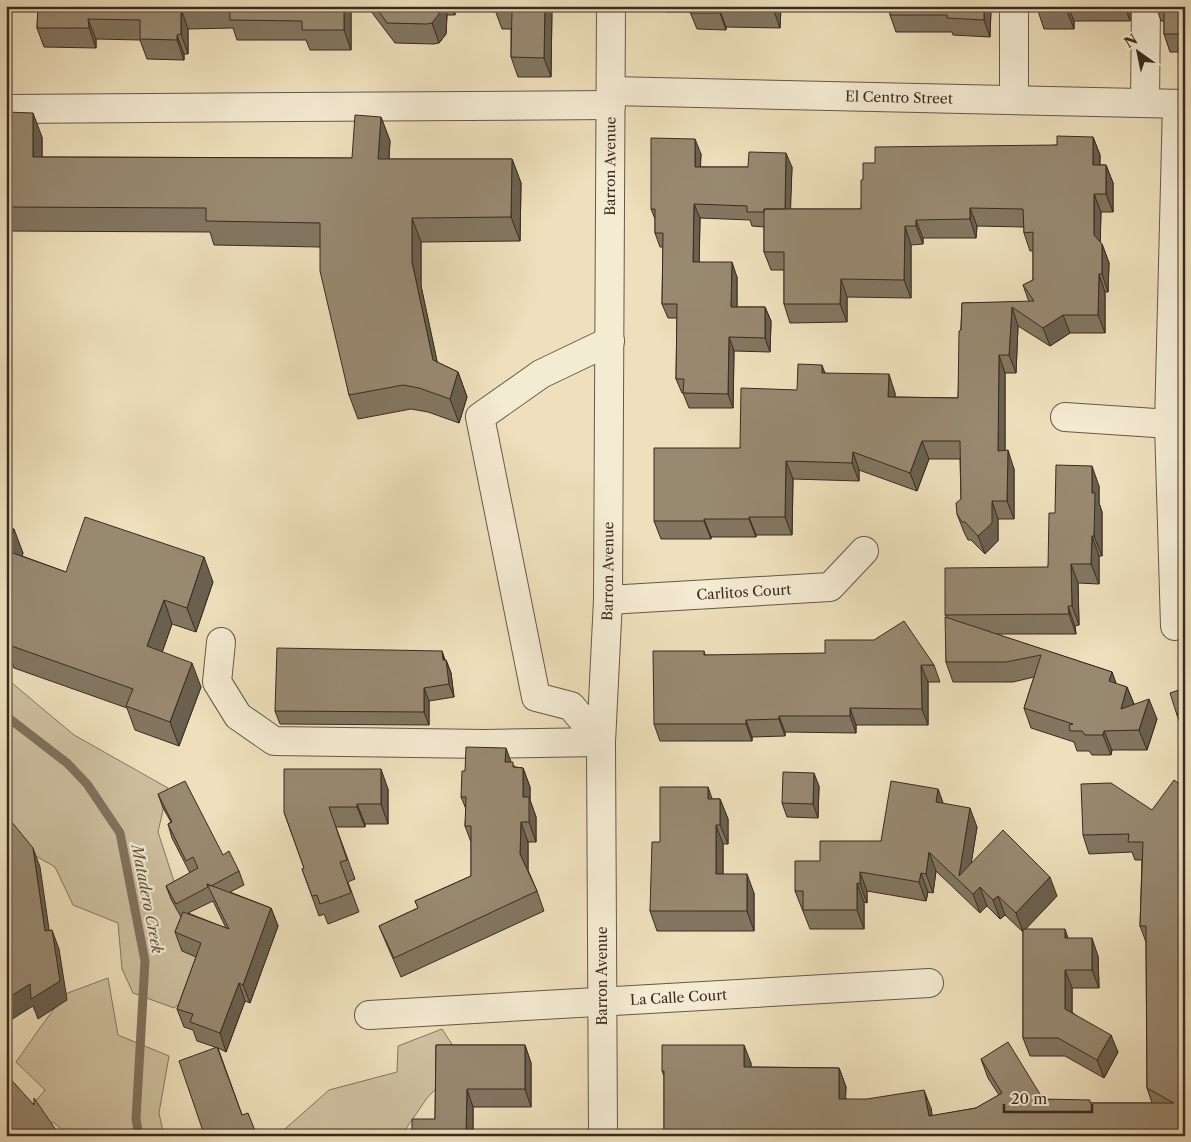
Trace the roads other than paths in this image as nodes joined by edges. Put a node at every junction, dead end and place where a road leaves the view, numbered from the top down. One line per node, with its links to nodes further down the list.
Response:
1 (612, 6): 4 (street, Barron Avenue)
2 (1014, 6): 5 (street)
3 (1146, 6): 6 (street)
4 (611, 98): 5 (street, El Centro Street); 8 (street, El Centro Street); 9 (street, Barron Avenue)
5 (1014, 100): 6 (street, El Centro Street)
6 (1145, 103): 7 (street, El Centro Street)
7 (1181, 104): 11 (street)
8 (6, 109)
9 (610, 341): 13 (street, Barron Avenue); 16 (street)
10 (1065, 417): 11 (street)
11 (1177, 424): 14 (street)
12 (864, 550): 13 (street, Carlitos Court)
13 (608, 600): 16 (street, Barron Avenue)
14 (1176, 626)
15 (220, 642): 16 (street)
16 (601, 742): 18 (street, Barron Avenue)
17 (929, 983): 18 (street, La Calle Court)
18 (602, 1003): 19 (street, La Calle Court); 20 (street, Barron Avenue)
19 (369, 1015)
20 (603, 1136)

